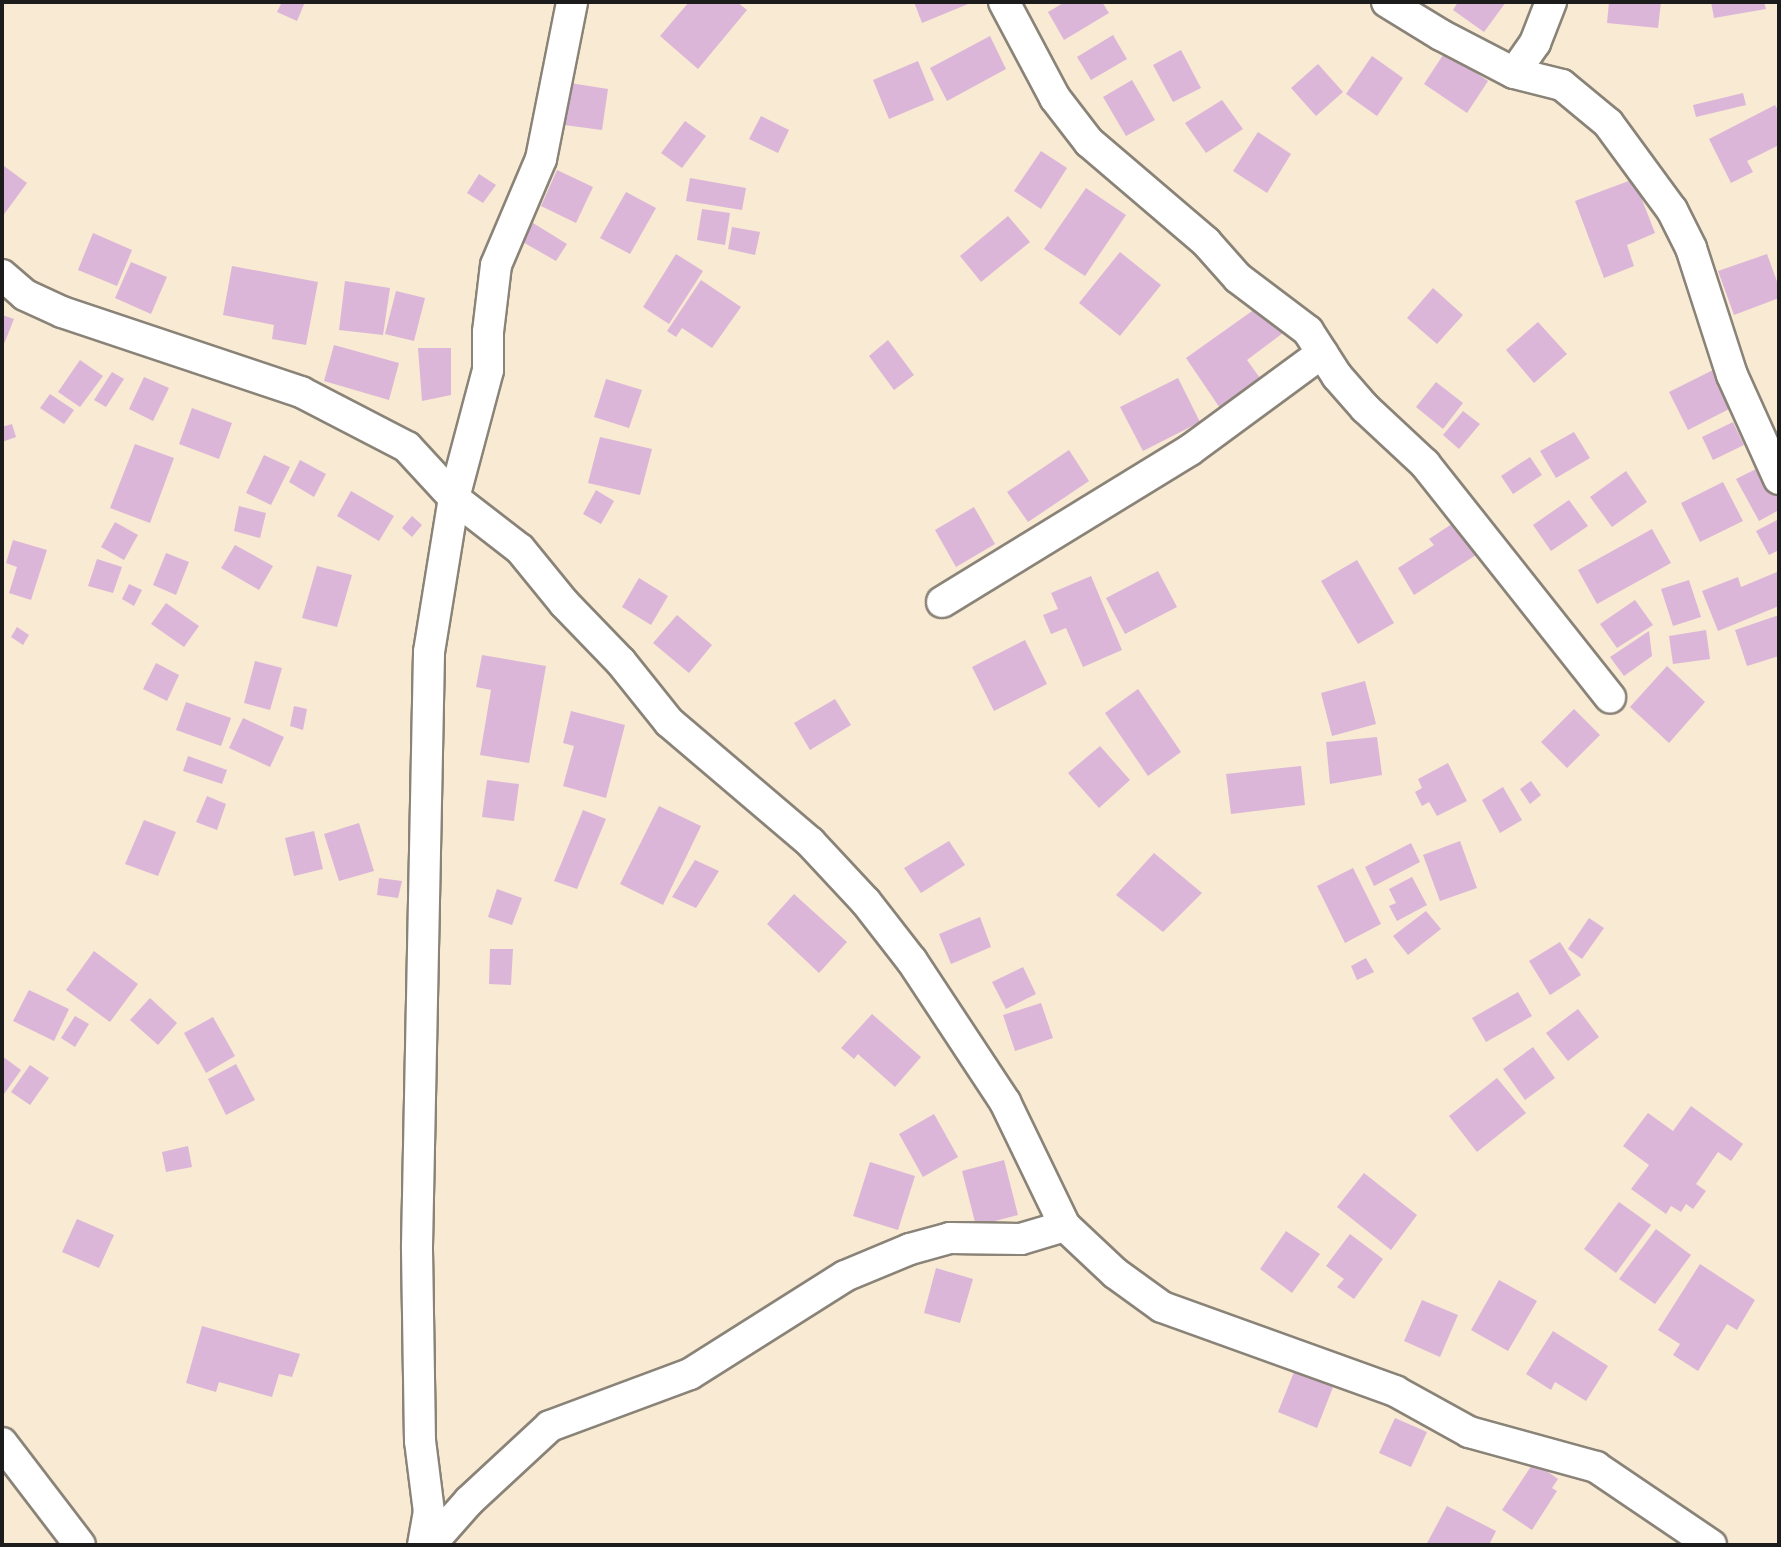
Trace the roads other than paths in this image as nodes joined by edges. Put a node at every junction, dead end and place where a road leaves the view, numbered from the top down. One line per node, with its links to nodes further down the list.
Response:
1 (572, 2): 9 (street)
2 (1004, 2): 7 (street)
3 (1387, 2): 5 (street)
4 (1551, 2): 5 (street)
5 (1514, 73): 8 (street)
6 (2, 275): 9 (street)
7 (1322, 353): 10 (street); 11 (street)
8 (1779, 479)
9 (454, 498): 12 (street); 15 (street)
10 (942, 602)
11 (1610, 697)
12 (1065, 1226): 16 (street); 17 (street)
13 (2, 1443): 14 (street)
14 (80, 1545)
15 (423, 1545)
16 (430, 1545)
17 (1711, 1545)

